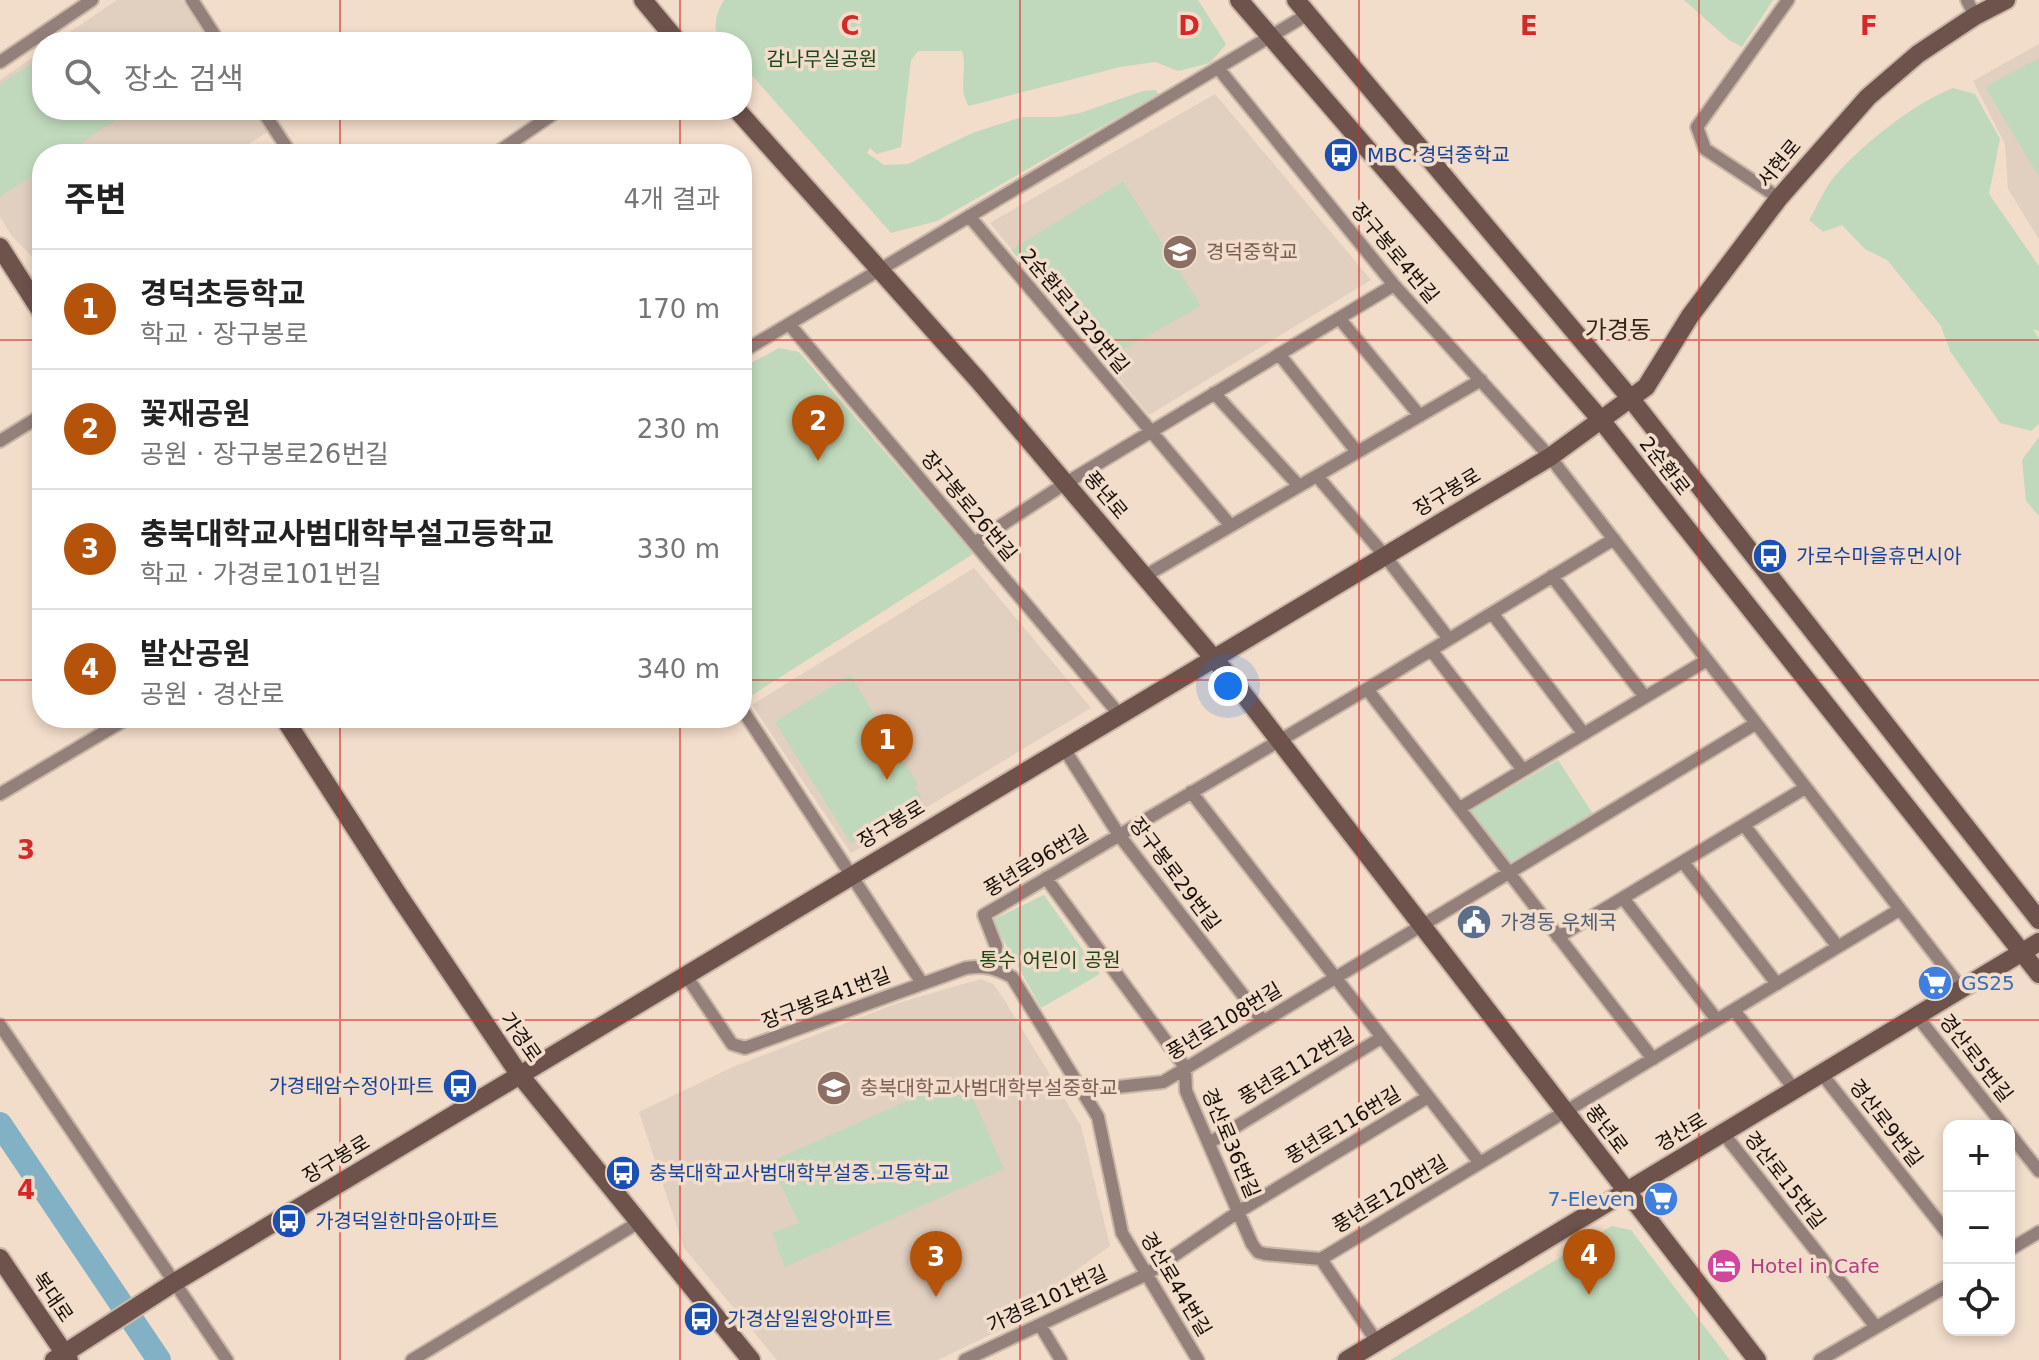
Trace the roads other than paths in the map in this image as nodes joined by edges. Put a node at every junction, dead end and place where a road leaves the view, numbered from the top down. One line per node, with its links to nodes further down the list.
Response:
1 (92, 0): 10 (street)
2 (192, 0): 11 (street)
3 (643, 0): 12 (street)
4 (1239, 0): 13 (street, 2순환로)
5 (1296, 0): 9 (street, 2순환로)
6 (1788, 0): 22 (street)
7 (2006, 0): 8 (street, 서현로)
8 (1971, 8): 22 (street, 서현로)
9 (1308, 14): 13 (street); 34 (street, 2순환로)
10 (45, 32)
11 (213, 32)
12 (670, 32)
13 (1271, 37): 16 (street); 36 (street, 2순환로)
14 (32, 40): 15 (street)
15 (0, 62)
16 (1218, 68): 23 (street); 26 (street, 장구봉로4번길)
17 (269, 120): 20 (street)
18 (544, 120): 21 (street)
19 (746, 120): 25 (street, 풍년로)
20 (284, 144)
21 (510, 144)
22 (1779, 198): 34 (street, 서현로)
23 (969, 216): 25 (street); 38 (street, 2순환로1329번길)
24 (0, 247): 27 (street)
25 (881, 269): 29 (street); 43 (street, 풍년로)
26 (1394, 285): 28 (street); 32 (street, 장구봉로4번길)
27 (32, 297)
28 (1339, 318): 31 (street); 35 (street)
29 (789, 324): 30 (street); 47 (street, 장구봉로26번길)
30 (752, 346)
31 (1279, 354): 33 (street); 40 (street)
32 (1481, 380): 35 (street); 41 (street, 장구봉로4번길)
33 (1214, 393): 38 (street); 44 (street)
34 (1631, 399): 36 (street, 장구봉로); 79 (street, 2순환로)
35 (1420, 416): 40 (street)
36 (1601, 420): 41 (street, 장구봉로); 84 (street, 2순환로)
37 (32, 421): 39 (street)
38 (1150, 431): 43 (street); 45 (street, 2순환로1329번길)
39 (0, 441)
40 (1357, 452): 42 (street)
41 (1550, 457): 46 (street, 장구봉로4번길); 48 (street, 장구봉로)
42 (1317, 476): 44 (street); 48 (street)
43 (1066, 483): 47 (street); 49 (street, 풍년로)
44 (1299, 486): 45 (street)
45 (1231, 526): 49 (street)
46 (1614, 539): 50 (street, 풍년로96번길); 55 (street, 장구봉로4번길)
47 (974, 543): 58 (street, 장구봉로26번길)
48 (1385, 556): 52 (street); 54 (street, 장구봉로)
49 (1145, 576): 54 (street, 풍년로)
50 (1552, 576): 51 (street, 풍년로96번길); 57 (street)
51 (1492, 613): 52 (street, 풍년로96번길); 63 (street)
52 (1449, 639): 53 (street, 풍년로96번길)
53 (1431, 650): 56 (street, 풍년로96번길); 66 (street)
54 (1214, 658): 58 (street, 장구봉로); 64 (street, 풍년로)
55 (1707, 660): 57 (street); 60 (street, 장구봉로4번길)
56 (1367, 689): 64 (street, 풍년로96번길); 70 (street)
57 (1645, 697): 63 (street)
58 (1119, 714): 65 (street, 장구봉로)
59 (752, 724): 75 (street, 장구봉로41번길)
60 (1755, 724): 67 (street, 장구봉로4번길); 74 (street)
61 (111, 728): 69 (street)
62 (290, 728): 101 (street, 가경로)
63 (1584, 734): 66 (street)
64 (1279, 740): 68 (street, 풍년로96번길); 80 (street, 풍년로)
65 (1063, 747): 72 (street, 장구봉로29번길); 75 (street, 장구봉로)
66 (1523, 770): 70 (street)
67 (1805, 788): 71 (street); 78 (street, 장구봉로4번길)
68 (1191, 792): 72 (street, 풍년로96번길); 88 (street)
69 (0, 794)
70 (1460, 808): 74 (street)
71 (1744, 825): 73 (street); 83 (street)
72 (1119, 835): 76 (street, 풍년로96번길); 95 (street, 장구봉로29번길)
73 (1683, 862): 77 (street); 90 (street)
74 (1509, 872): 80 (street); 81 (street)
75 (851, 874): 86 (street, 장구봉로); 89 (street, 장구봉로41번길)
76 (1046, 878): 85 (street, 풍년로96번길); 99 (street, 경산로36번길)
77 (1623, 898): 81 (street); 94 (street)
78 (1899, 910): 83 (street, 풍년로120번길); 91 (street, 장구봉로4번길)
79 (2039, 920)
80 (1422, 925): 88 (street, 풍년로108번길); 105 (street, 풍년로)
81 (1558, 937): 98 (street)
82 (2039, 942): 84 (street, 경산로)
83 (1838, 947): 90 (street, 풍년로120번길)
84 (2022, 952): 87 (street, 2순환로); 91 (street, 경산로)
85 (994, 967): 89 (street, 장구봉로41번길); 103 (street)
86 (685, 974): 89 (street, 장구봉로41번길); 101 (street, 장구봉로)
87 (2039, 974)
88 (1335, 977): 95 (street, 풍년로108번길); 97 (street)
89 (922, 983)
90 (1777, 984): 92 (street, 풍년로120번길)
91 (1961, 988): 93 (street, 경산로)
92 (1734, 1010): 94 (street, 풍년로120번길); 102 (street)
93 (1916, 1015): 100 (street, 경산로); 106 (street, 경산로5번길)
94 (1717, 1020): 98 (street, 풍년로120번길)
95 (1263, 1021): 99 (street, 풍년로108번길)
96 (0, 1025): 121 (street)
97 (1381, 1038): 104 (street, 풍년로112번길); 109 (street, 풍년로112번길)
98 (1653, 1059): 105 (street, 풍년로120번길)
99 (1185, 1067): 103 (street, 풍년로108번길); 109 (street, 경산로36번길)
100 (1821, 1073): 102 (street, 경산로); 115 (street, 경산로9번길)
101 (519, 1074): 114 (street, 가경로); 121 (street, 장구봉로)
102 (1794, 1089): 107 (street, 경산로)
103 (1082, 1091): 120 (street, 경산로44번길)
104 (1428, 1097): 110 (street, 풍년로120번길); 113 (street, 풍년로116번길)
105 (1566, 1111): 110 (street, 풍년로120번길); 112 (street, 풍년로)
106 (1999, 1120)
107 (1723, 1133): 112 (street, 경산로); 124 (street, 경산로15번길)
108 (2015, 1141): 111 (street, 경산로5번길)
109 (1209, 1143): 113 (street, 경산로36번길)
110 (1480, 1163): 119 (street, 풍년로120번길)
111 (2039, 1171)
112 (1627, 1191): 125 (street, 경산로); 134 (street, 풍년로)
113 (1238, 1212): 119 (street, 경산로36번길); 120 (street, 풍년로116번길)
114 (639, 1222): 128 (street); 129 (street, 가경로)
115 (1943, 1227)
116 (2039, 1232): 117 (street)
117 (2015, 1246)
118 (0, 1258): 126 (street, 복대로)
119 (1321, 1259): 125 (street)
120 (1147, 1274): 123 (street, 가경로101번길); 132 (street, 경산로44번길)
121 (173, 1283): 126 (street, 장구봉로); 127 (street)
122 (1943, 1288): 124 (street)
123 (1040, 1325): 130 (street, 가경로101번길); 131 (street)
124 (1876, 1327): 135 (street)
125 (1377, 1342): 133 (street, 경산로)
126 (62, 1357)
127 (227, 1360)
128 (412, 1360)
129 (751, 1360)
130 (965, 1360)
131 (1061, 1360)
132 (1198, 1360)
133 (1347, 1360)
134 (1757, 1360)
135 (1820, 1360)

